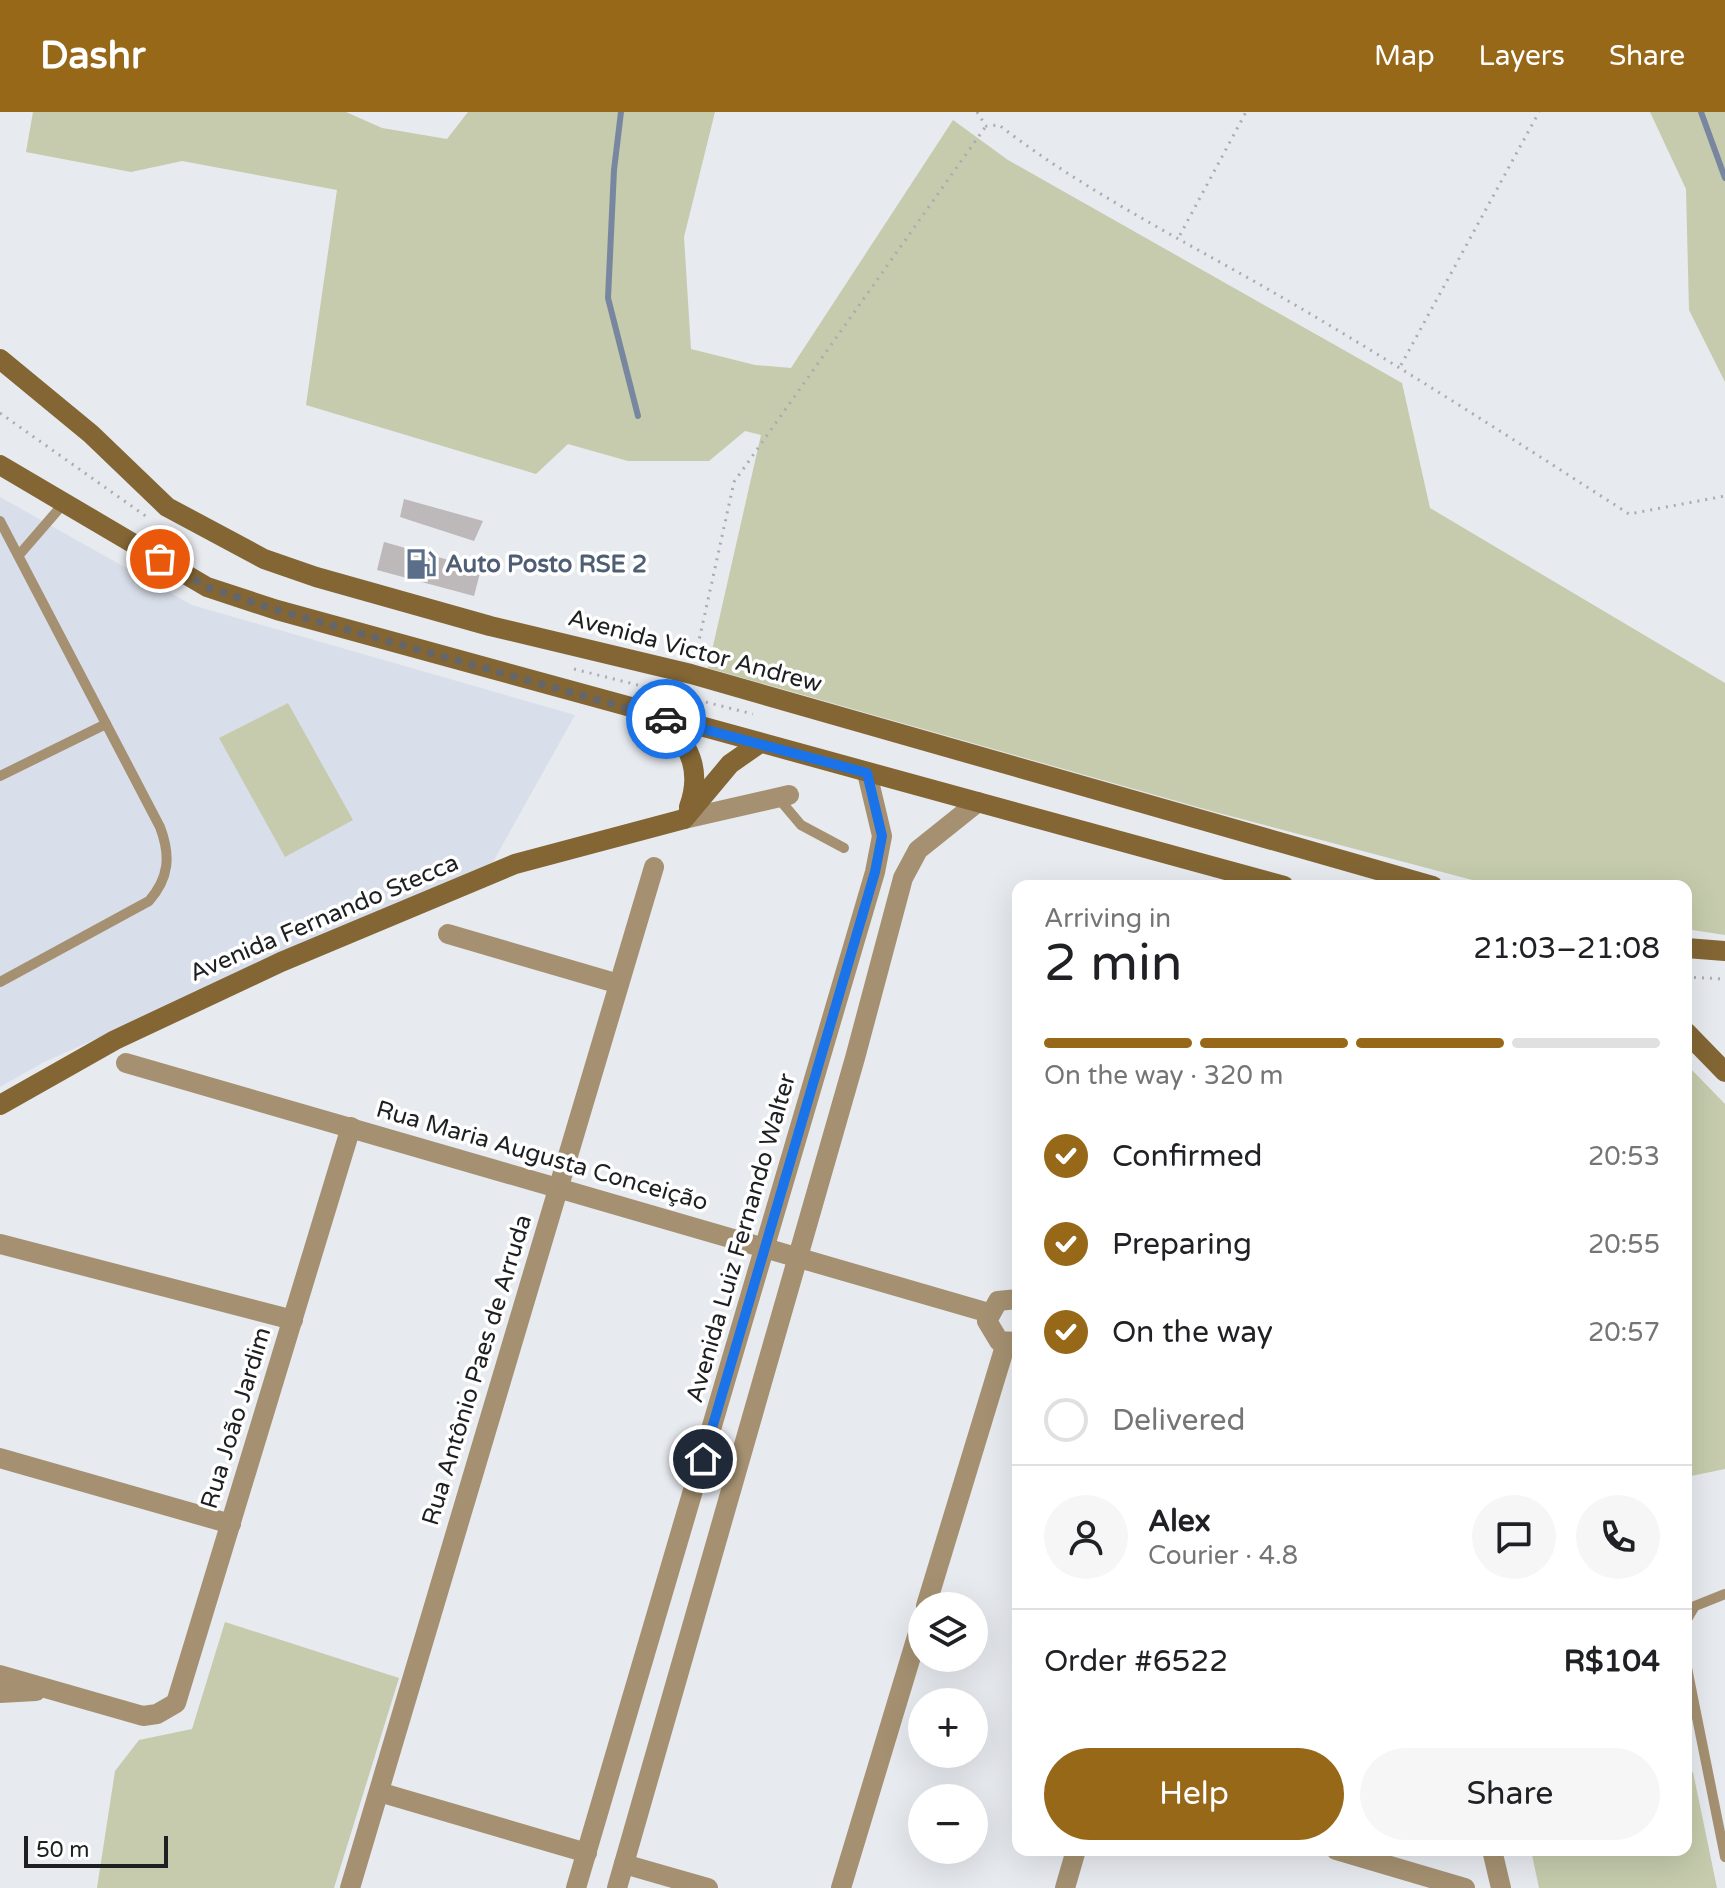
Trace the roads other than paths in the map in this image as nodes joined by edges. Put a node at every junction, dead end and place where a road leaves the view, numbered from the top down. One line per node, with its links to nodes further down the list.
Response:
1 (0, 359): 3 (main road, Avenida Victor Andrew)
2 (0, 369): 3 (main road)
3 (24, 376): 19 (main road, Avenida Victor Andrew)
4 (0, 465): 5 (main road)
5 (64, 503): 7 (lane); 8 (main road)
6 (0, 521): 7 (lane)
7 (19, 555): 9 (lane)
8 (669, 720): 10 (main road); 15 (main road)
9 (106, 724): 12 (lane); 23 (lane)
10 (760, 743): 11 (main road); 15 (main road)
11 (867, 773): 14 (main road); 25 (street, Avenida Luiz Fernando Walter)
12 (0, 776)
13 (784, 797): 15 (street, Avenida Fernando Stecca); 16 (lane)
14 (978, 802): 18 (main road); 29 (street)
15 (684, 819): 32 (main road, Avenida Fernando Stecca)
16 (844, 848)
17 (654, 867): 24 (street, Rua Antônio Paes de Arruda)
18 (1262, 880)
19 (1412, 880)
20 (448, 934): 24 (street)
21 (1692, 948): 22 (main road)
22 (1725, 951)
23 (0, 982)
24 (619, 984): 34 (street, Rua Antônio Paes de Arruda)
25 (834, 1016): 29 (street); 36 (street, Avenida Luiz Fernando Walter)
26 (1692, 1034): 28 (main road)
27 (1692, 1037): 31 (main road)
28 (1725, 1049)
29 (855, 1058): 37 (street)
30 (126, 1063): 33 (street, Rua Maria Augusta Conceição)
31 (1725, 1072)
32 (0, 1105)
33 (351, 1127): 34 (street, Rua Maria Augusta Conceição); 40 (street, Rua João Jardim)
34 (558, 1188): 36 (street, Rua Maria Augusta Conceição); 52 (street, Rua Antônio Paes de Arruda)
35 (0, 1244): 40 (street)
36 (765, 1248): 37 (street, Rua Maria Augusta Conceição); 53 (street, Avenida Luiz Fernando Walter)
37 (797, 1257): 39 (street, Rua Maria Augusta Conceição); 58 (street)
38 (1012, 1300): 39 (street)
39 (989, 1313): 41 (street)
40 (293, 1320): 43 (street, Rua João Jardim)
41 (1012, 1343): 44 (street)
42 (0, 1458): 43 (street)
43 (231, 1524): 49 (street, Rua João Jardim)
44 (931, 1592)
45 (1725, 1594): 46 (lane)
46 (1692, 1611)
47 (908, 1666): 63 (street)
48 (0, 1675): 49 (street)
49 (55, 1691): 50 (street)
50 (0, 1693)
51 (1692, 1693): 57 (lane)
52 (379, 1792): 53 (street); 59 (street, Rua Antônio Paes de Arruda)
53 (587, 1853): 60 (street, Avenida Luiz Fernando Walter)
54 (1074, 1856): 64 (street)
55 (1356, 1856): 65 (street)
56 (1493, 1856): 66 (street)
57 (1725, 1857)
58 (624, 1864): 61 (street); 62 (street)
59 (350, 1888)
60 (576, 1888)
61 (617, 1888)
62 (708, 1888)
63 (841, 1888)
64 (1065, 1888)
65 (1465, 1888)
66 (1501, 1888)

